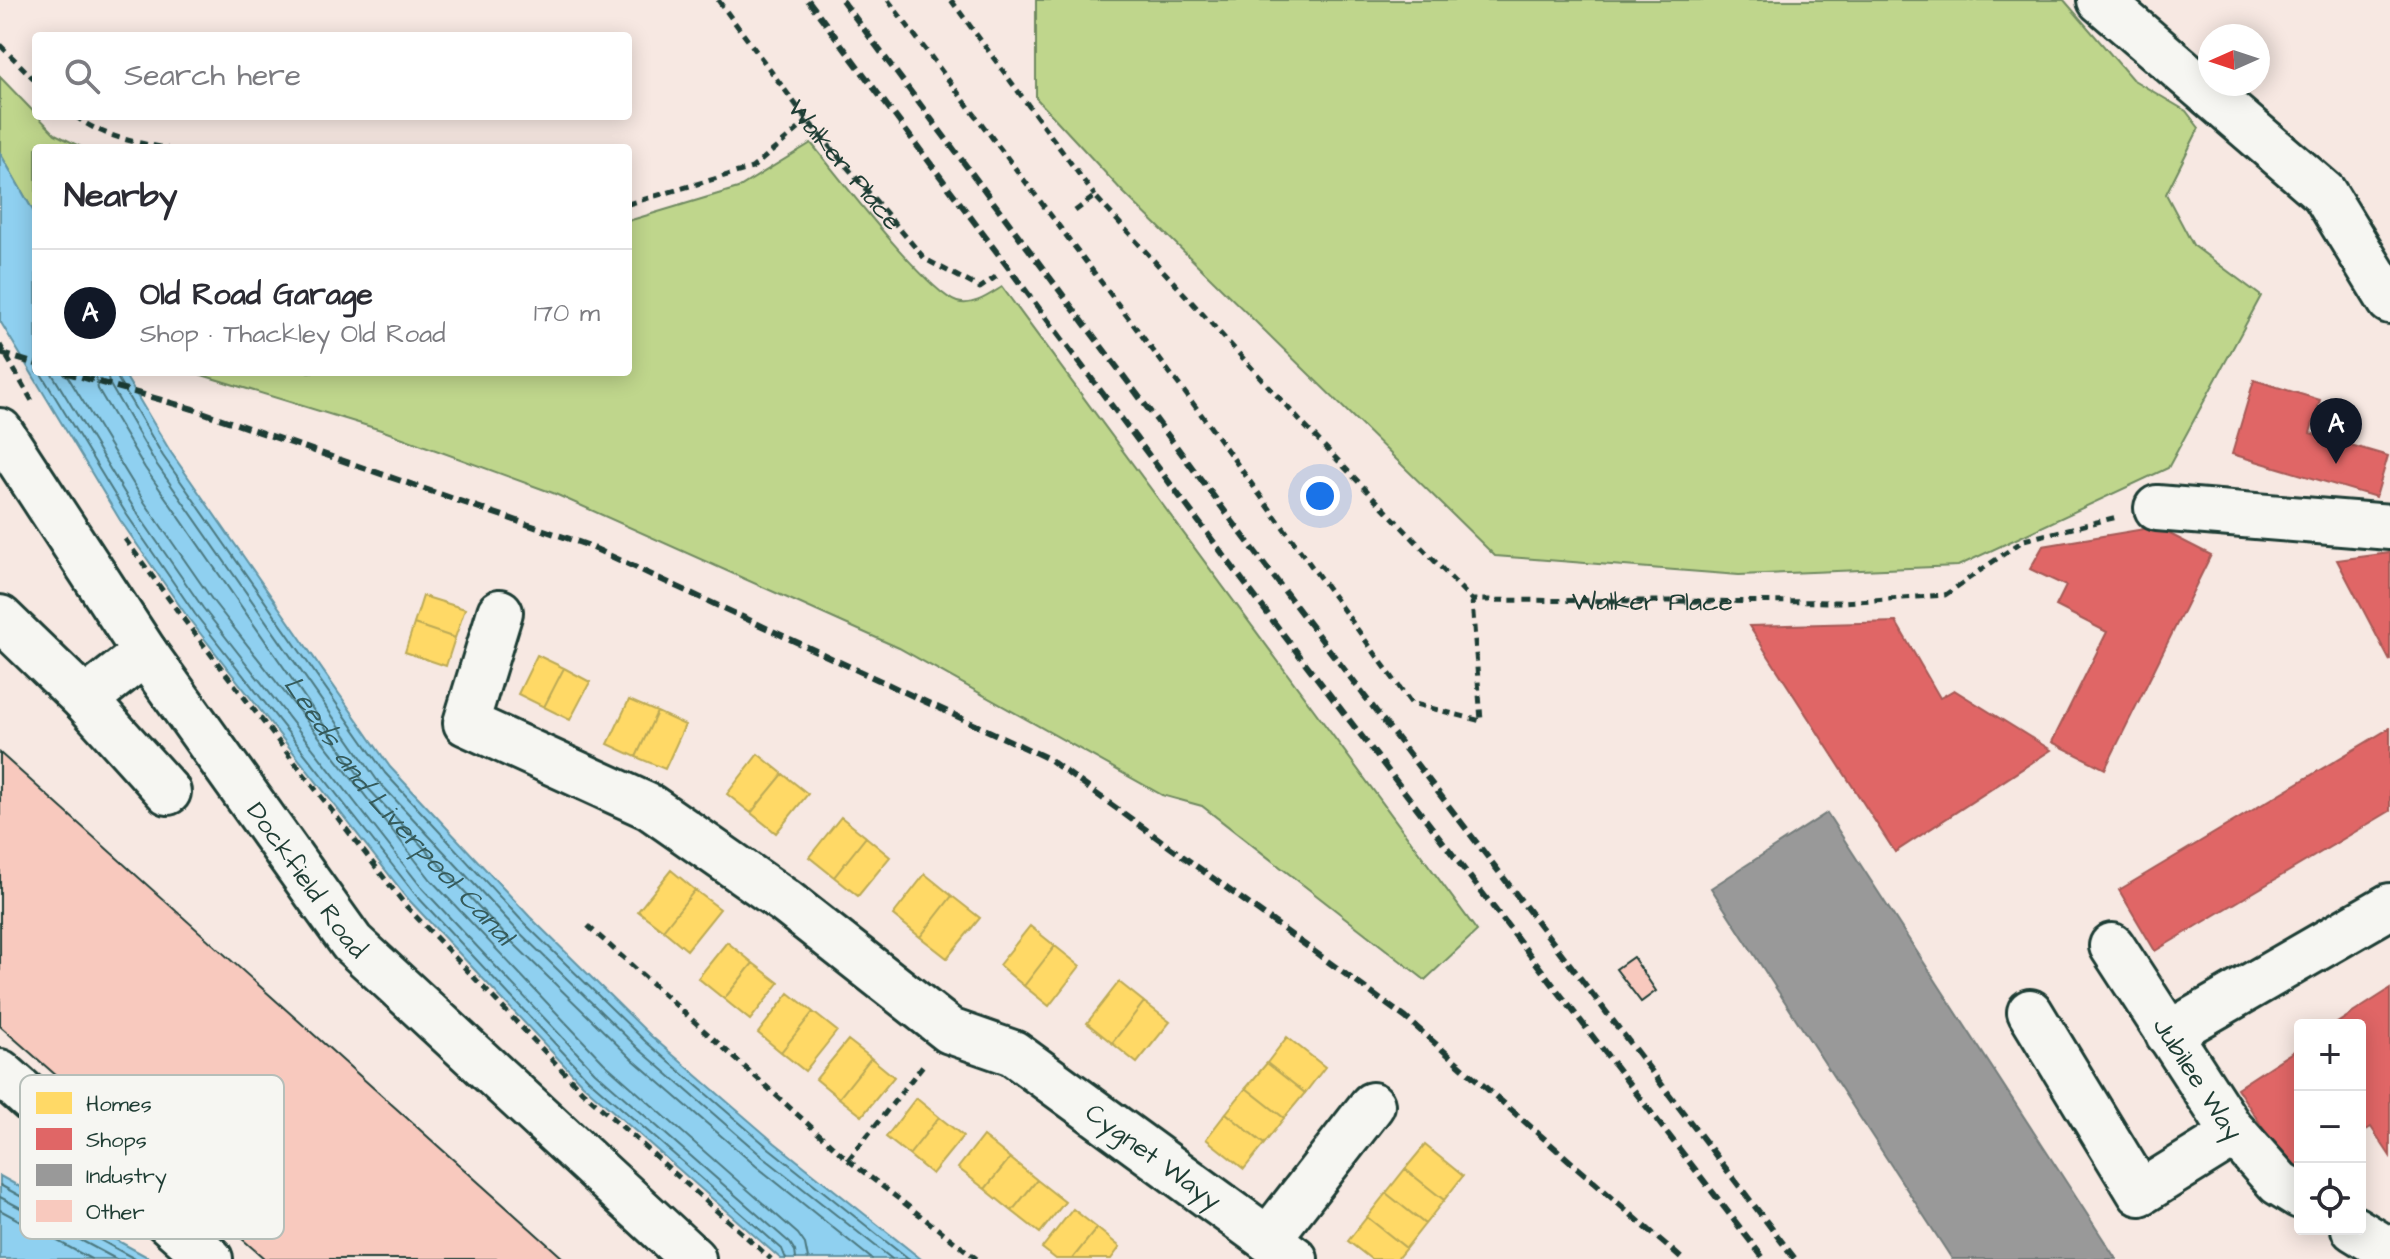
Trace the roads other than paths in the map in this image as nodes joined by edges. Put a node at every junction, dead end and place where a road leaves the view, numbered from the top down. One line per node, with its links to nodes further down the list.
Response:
1 (2100, 0): 2 (street)
2 (2390, 301)
3 (11, 433): 8 (street, Dockfield Road)
4 (2157, 508): 5 (street)
5 (2390, 527)
6 (500, 612): 22 (street, Cygnet Wayy)
7 (0, 618): 9 (street)
8 (145, 653): 9 (street); 25 (street, Dockfield Road)
9 (85, 700): 10 (street)
10 (168, 792)
11 (2390, 906): 14 (street)
12 (2112, 946): 14 (street, Jubilee Way)
13 (2030, 1012): 18 (street)
14 (2168, 1034): 18 (street, Jubilee Way)
15 (0, 1072): 16 (street)
16 (20, 1090)
17 (1372, 1105): 22 (street)
18 (2235, 1134): 19 (street, Jubilee Way)
19 (2294, 1192)
20 (2364, 1235): 23 (street)
21 (188, 1239): 24 (street)
22 (1282, 1249)
23 (2390, 1251)
24 (210, 1259)
25 (693, 1259)

